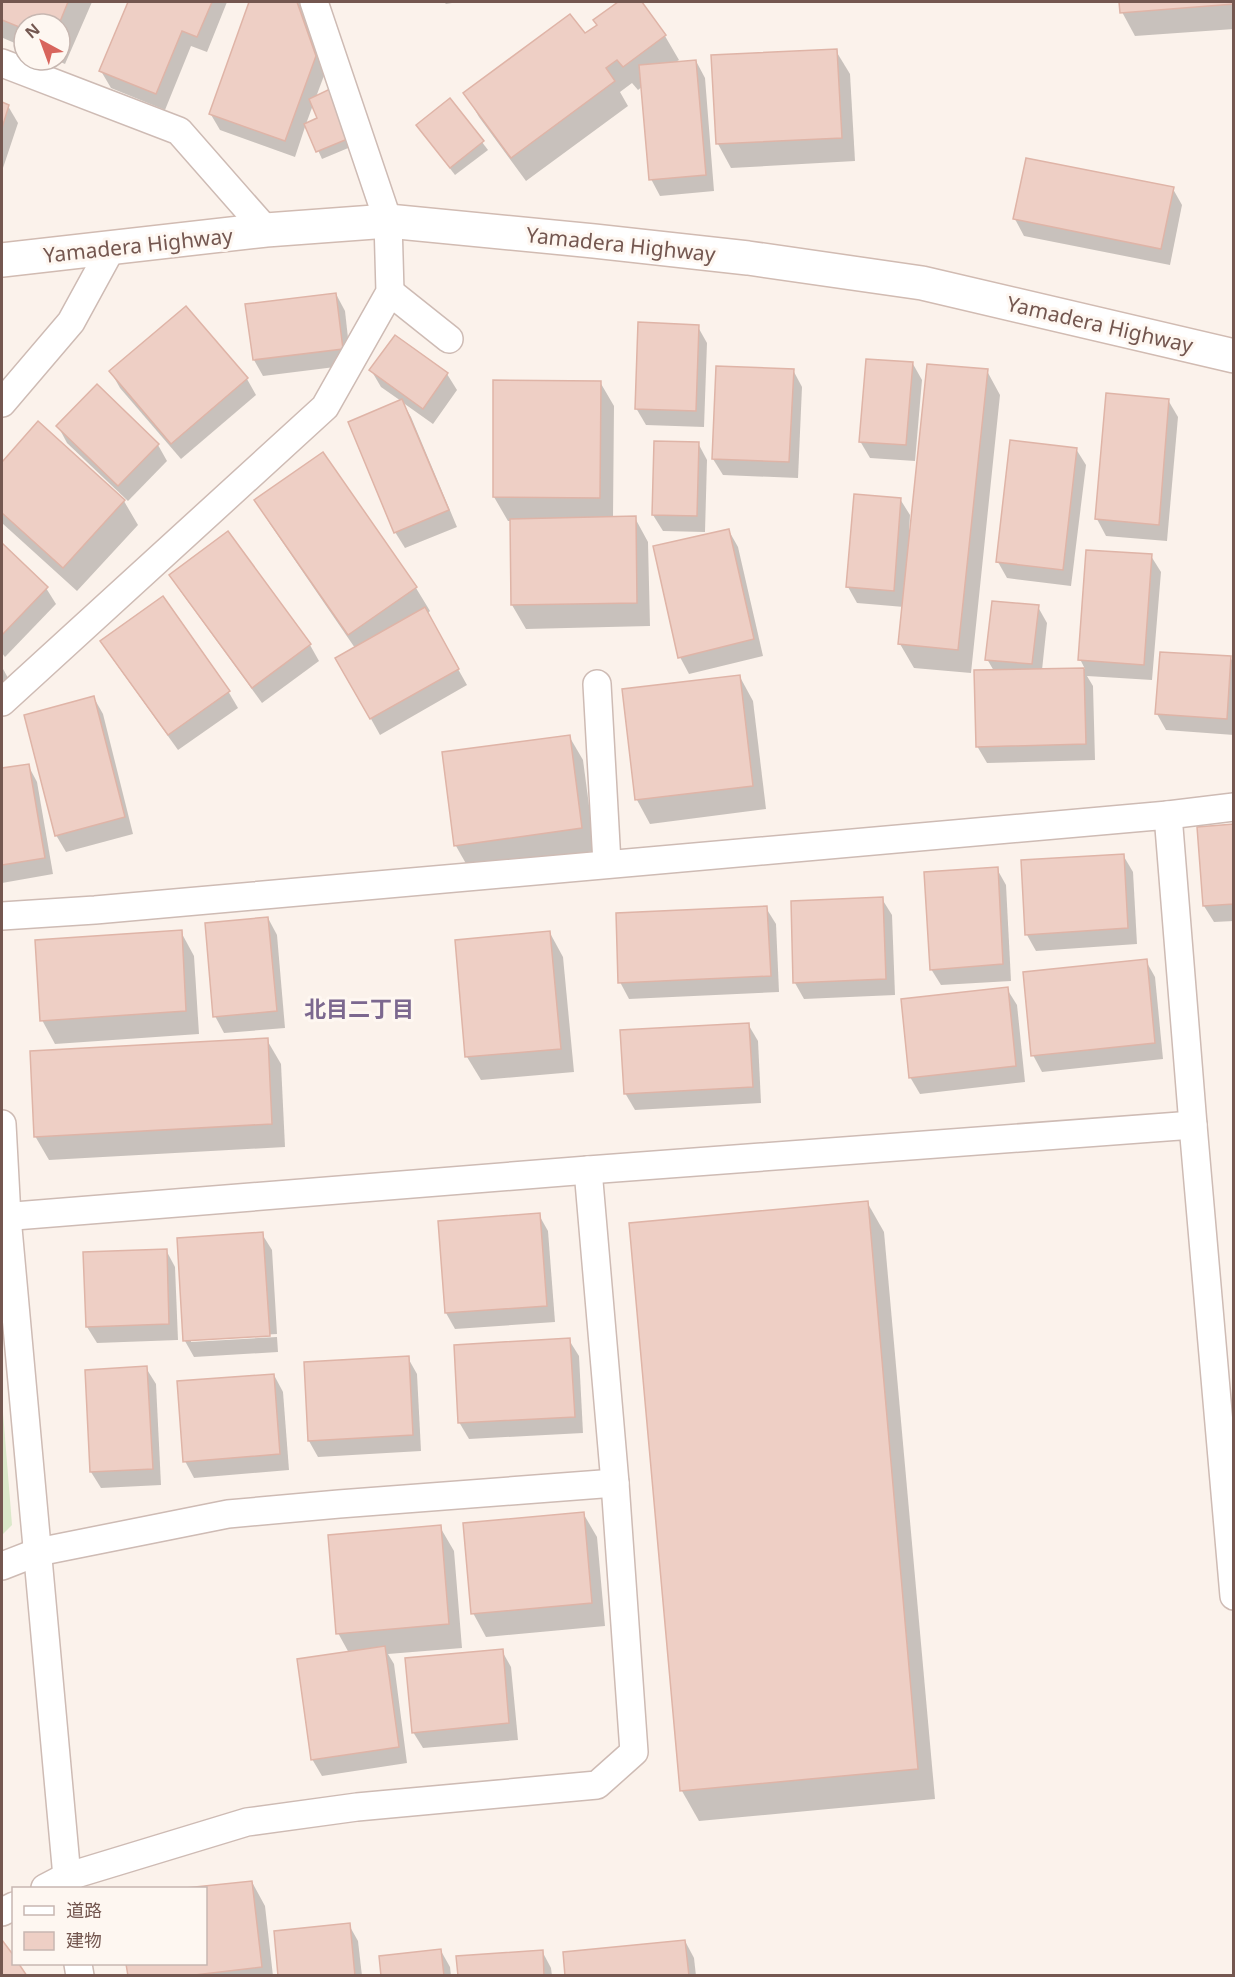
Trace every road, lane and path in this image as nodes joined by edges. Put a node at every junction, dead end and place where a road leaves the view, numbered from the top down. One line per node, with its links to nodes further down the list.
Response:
1 (314, 2): 3 (lane)
2 (2, 63): 4 (lane)
3 (388, 221): 4 (main road, Yamadera Highway); 7 (lane); 9 (main road, Yamadera Highway)
4 (266, 231): 5 (main road, Yamadera Highway)
5 (112, 248): 6 (main road, Yamadera Highway); 10 (lane)
6 (2, 260)
7 (390, 292): 8 (lane); 12 (lane)
8 (449, 339)
9 (1233, 356)
10 (2, 403)
11 (597, 684): 15 (lane)
12 (2, 702)
13 (1233, 807): 14 (lane)
14 (1168, 815): 15 (lane); 18 (lane)
15 (607, 863): 16 (lane)
16 (2, 915)
17 (2, 1124): 20 (lane)
18 (1193, 1125): 19 (lane); 24 (lane)
19 (588, 1170): 20 (lane); 21 (lane)
20 (4, 1217): 22 (lane)
21 (615, 1483): 22 (lane); 25 (lane)
22 (38, 1552): 23 (lane); 25 (lane)
23 (2, 1566)
24 (1233, 1596)
25 (60, 1885)

